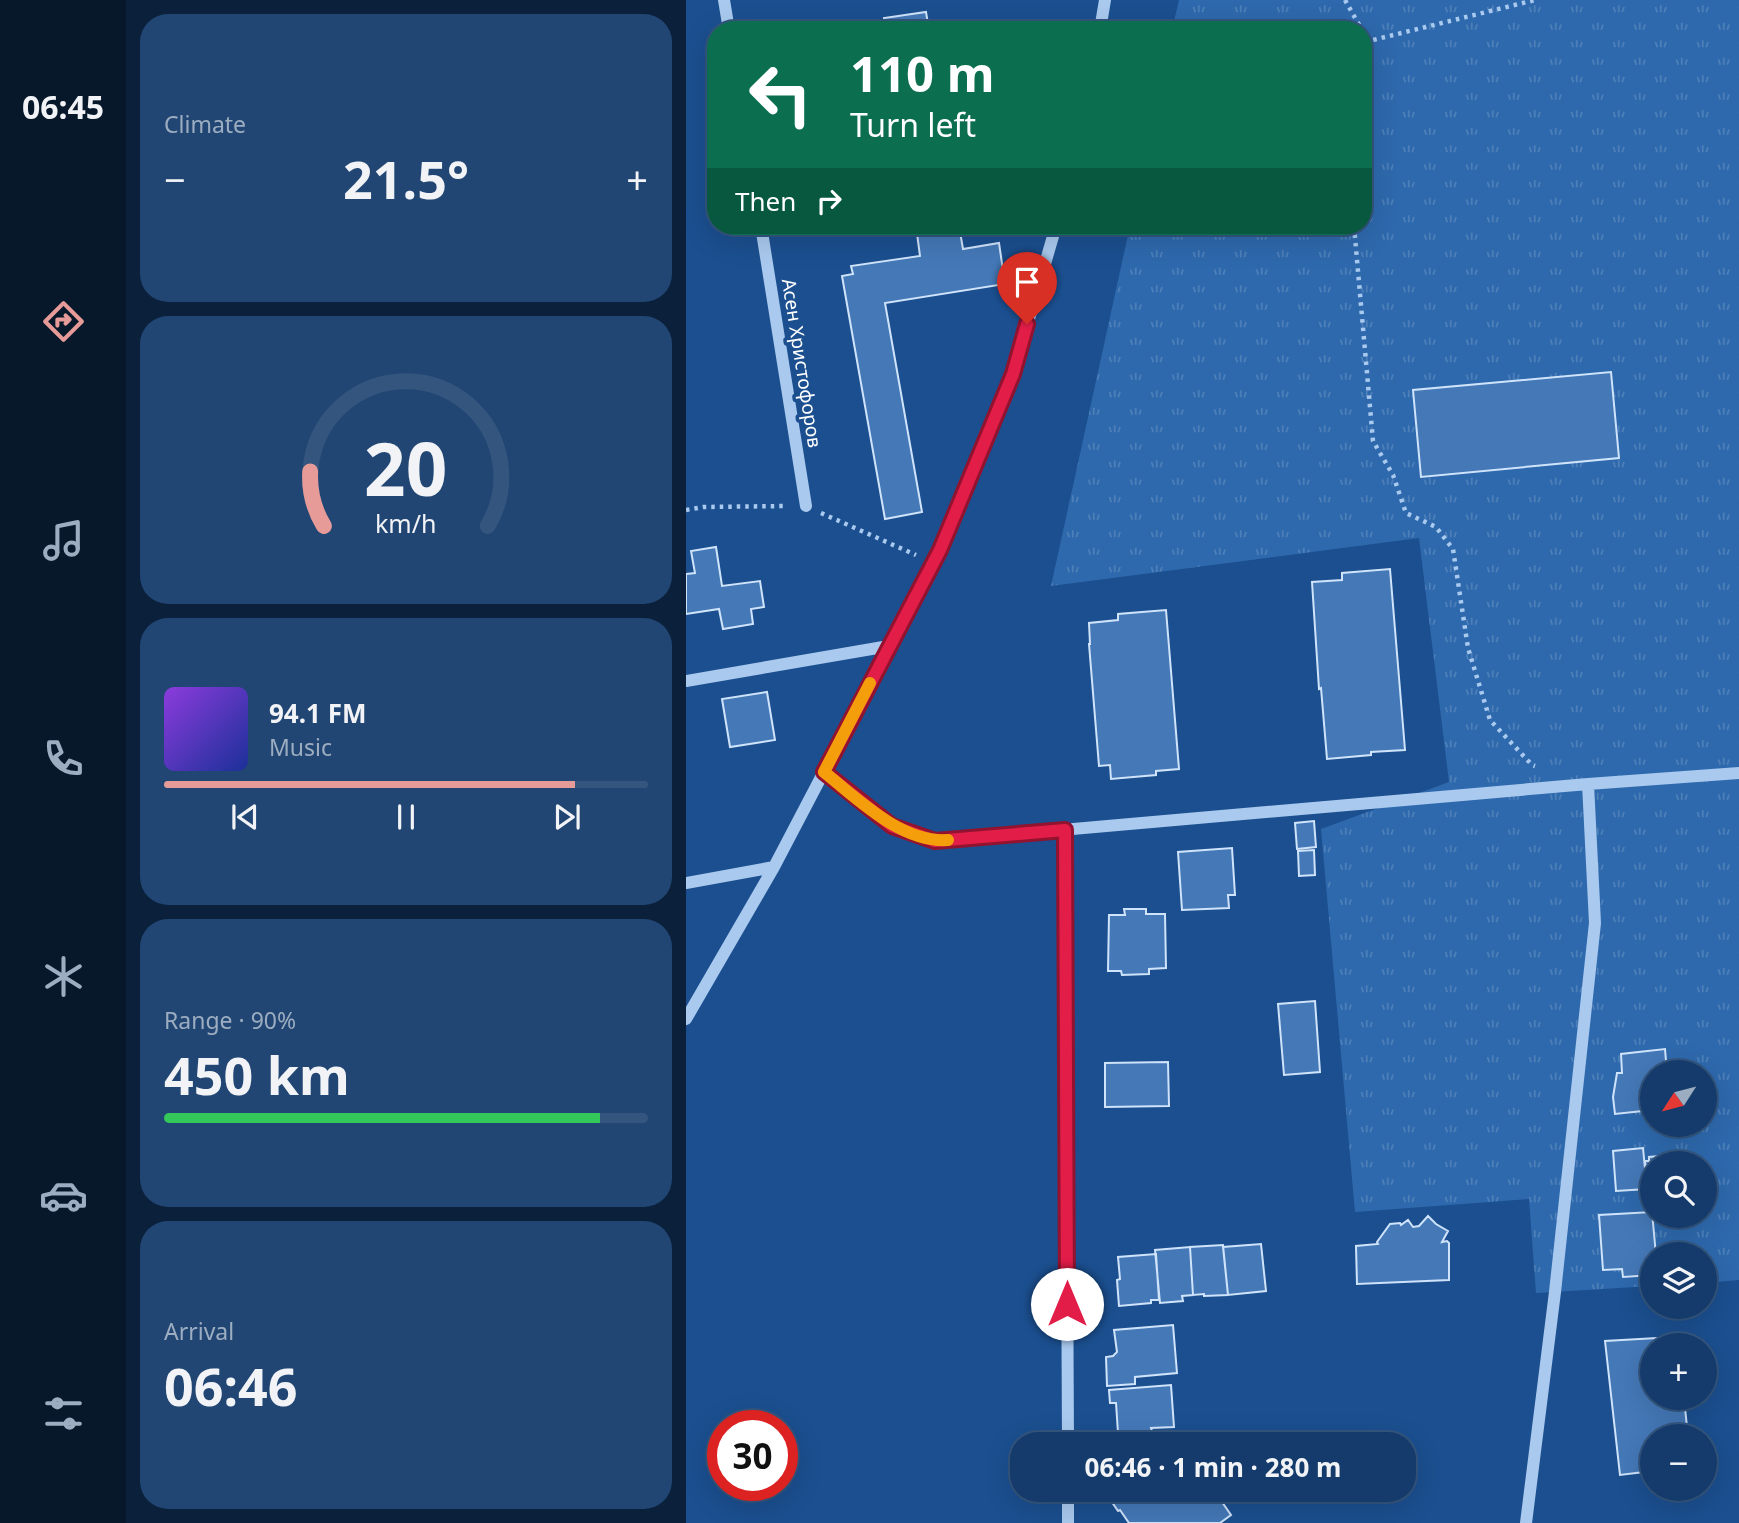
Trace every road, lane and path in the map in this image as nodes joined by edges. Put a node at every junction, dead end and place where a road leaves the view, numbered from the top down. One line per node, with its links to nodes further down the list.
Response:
1 (724, 0): 5 (street)
2 (1105, 0): 6 (street)
3 (1345, 0): 7 (path)
4 (1535, 0): 8 (path)
5 (728, 21)
6 (1102, 21)
7 (1357, 21)
8 (1372, 40)
9 (762, 235): 12 (street, Асен Христофоров)
10 (1053, 235): 14 (street)
11 (1355, 235): 17 (path)
12 (806, 506): 13 (path); 14 (path)
13 (686, 510)
14 (933, 563): 15 (street)
15 (889, 646): 16 (street); 18 (street)
16 (686, 681)
17 (1543, 769)
18 (824, 772): 21 (street); 22 (street)
19 (1739, 773): 20 (street)
20 (1588, 784): 21 (street); 28 (street)
21 (1065, 830): 25 (street)
22 (774, 867): 23 (street); 24 (street)
23 (686, 883)
24 (686, 1019)
25 (1068, 1432)
26 (1068, 1502): 27 (street)
27 (1068, 1523)
28 (1527, 1523)

